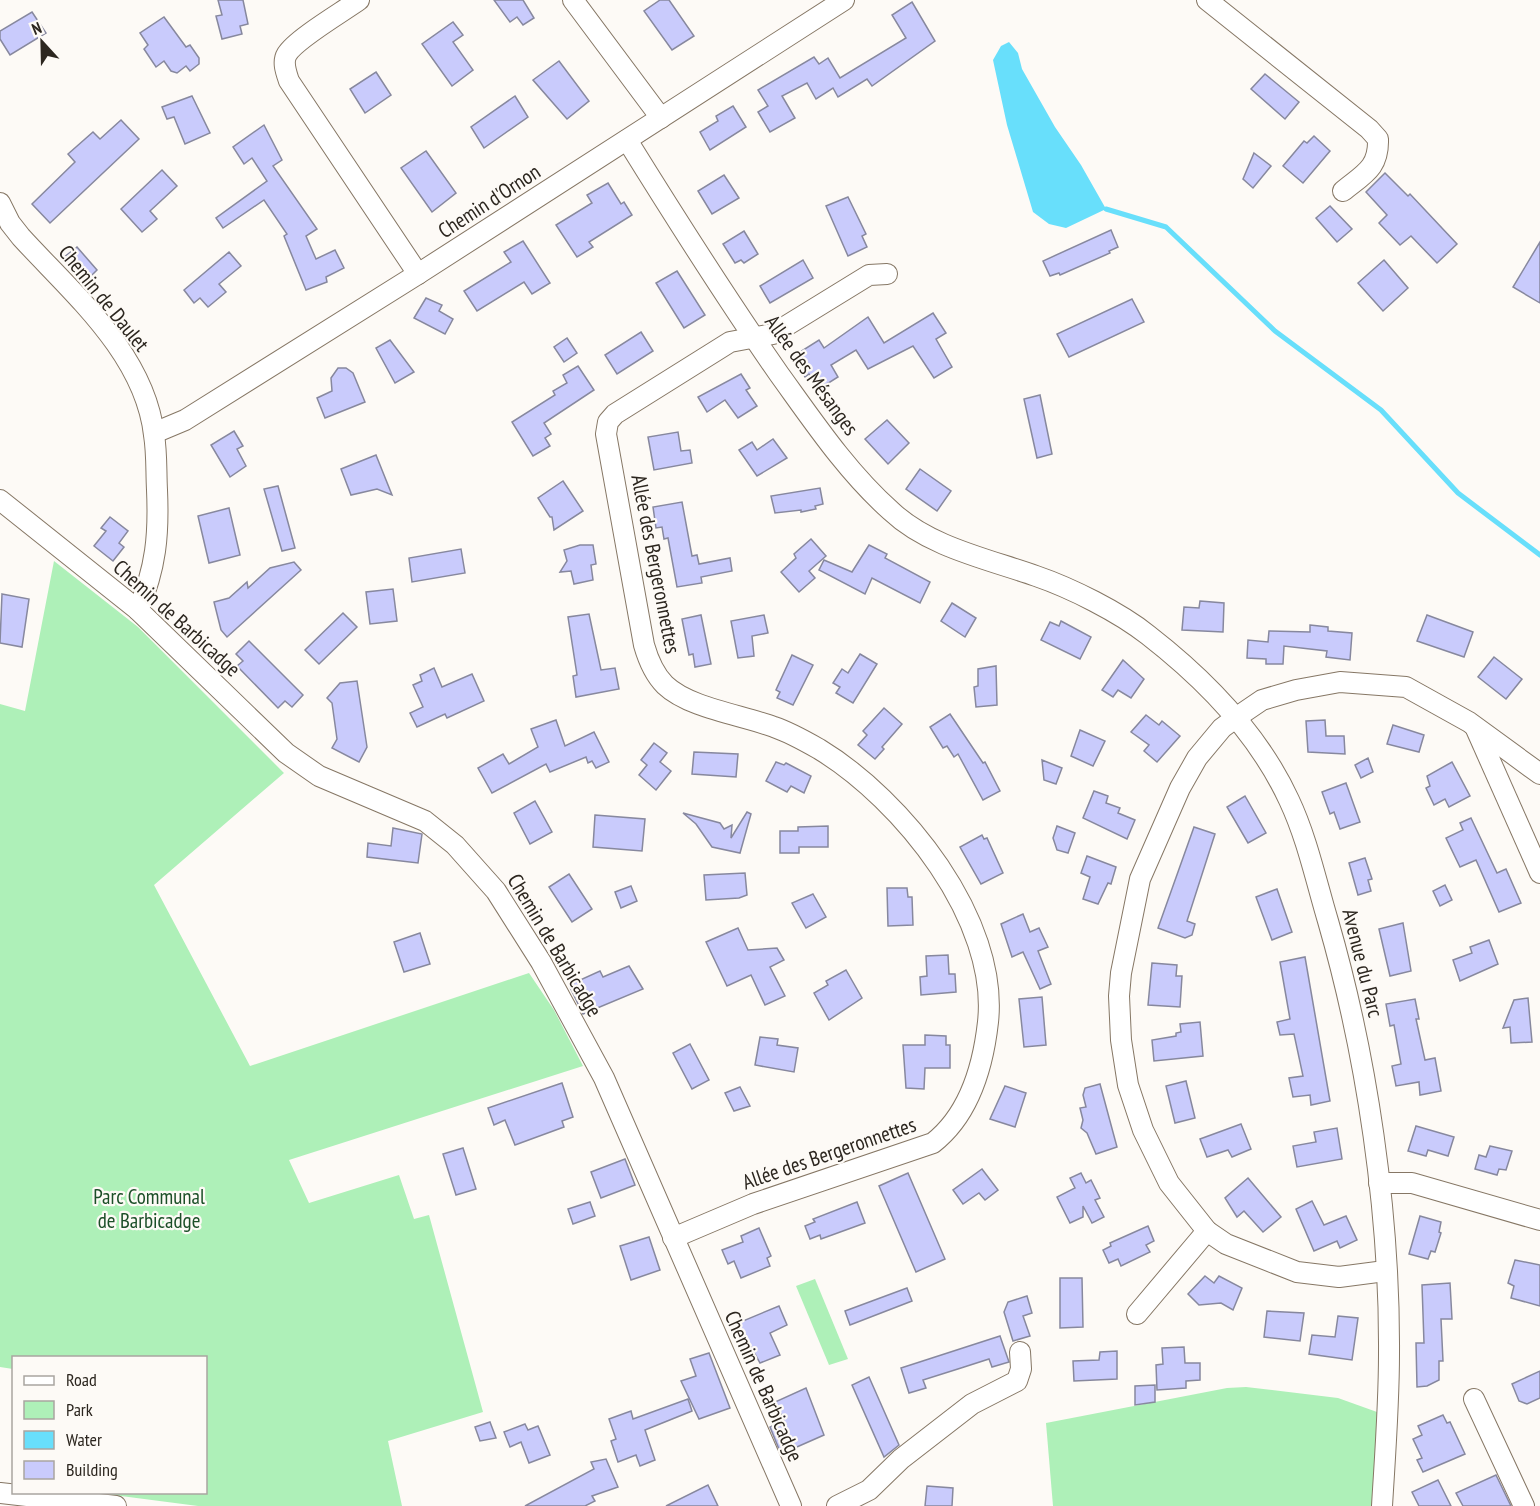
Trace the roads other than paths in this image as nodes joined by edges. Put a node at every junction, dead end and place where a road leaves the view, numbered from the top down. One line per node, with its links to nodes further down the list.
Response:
1 (359, 0): 9 (street)
2 (573, 0): 5 (street)
3 (844, 0): 5 (street, Chemin d'Ornon)
4 (1207, 0): 7 (street)
5 (661, 118): 6 (street, Chemin d'Ornon)
6 (627, 140): 9 (street, Chemin d'Ornon); 11 (street, Allée des Mésanges)
7 (1343, 191)
8 (0, 203): 12 (street, Chemin de Daulet)
9 (418, 274): 12 (street, Chemin d'Ornon)
10 (887, 274): 11 (street)
11 (754, 337): 14 (street, Allée des Mésanges); 23 (street, Allée des Bergeronnettes)
12 (154, 433): 15 (street, Chemin de Daulet)
13 (0, 500): 15 (street, Chemin de Barbicadge)
14 (1018, 572): 16 (street, Avenue du Parc)
15 (138, 610): 23 (street, Chemin de Barbicadge)
16 (1236, 717): 17 (street); 20 (street, Avenue du Parc); 22 (street)
17 (1476, 729): 18 (street); 19 (street)
18 (1540, 774)
19 (1540, 873)
20 (1379, 1183): 21 (street); 24 (street, Avenue du Parc)
21 (1540, 1220)
22 (1207, 1231): 24 (street); 25 (street)
23 (673, 1238): 30 (street, Chemin de Barbicadge)
24 (1385, 1271): 32 (street, Avenue du Parc)
25 (1137, 1314)
26 (1020, 1352): 31 (street)
27 (1474, 1399): 33 (street)
28 (0, 1493): 29 (street)
29 (116, 1506)
30 (791, 1506)
31 (837, 1506)
32 (1382, 1506)
33 (1524, 1506)

